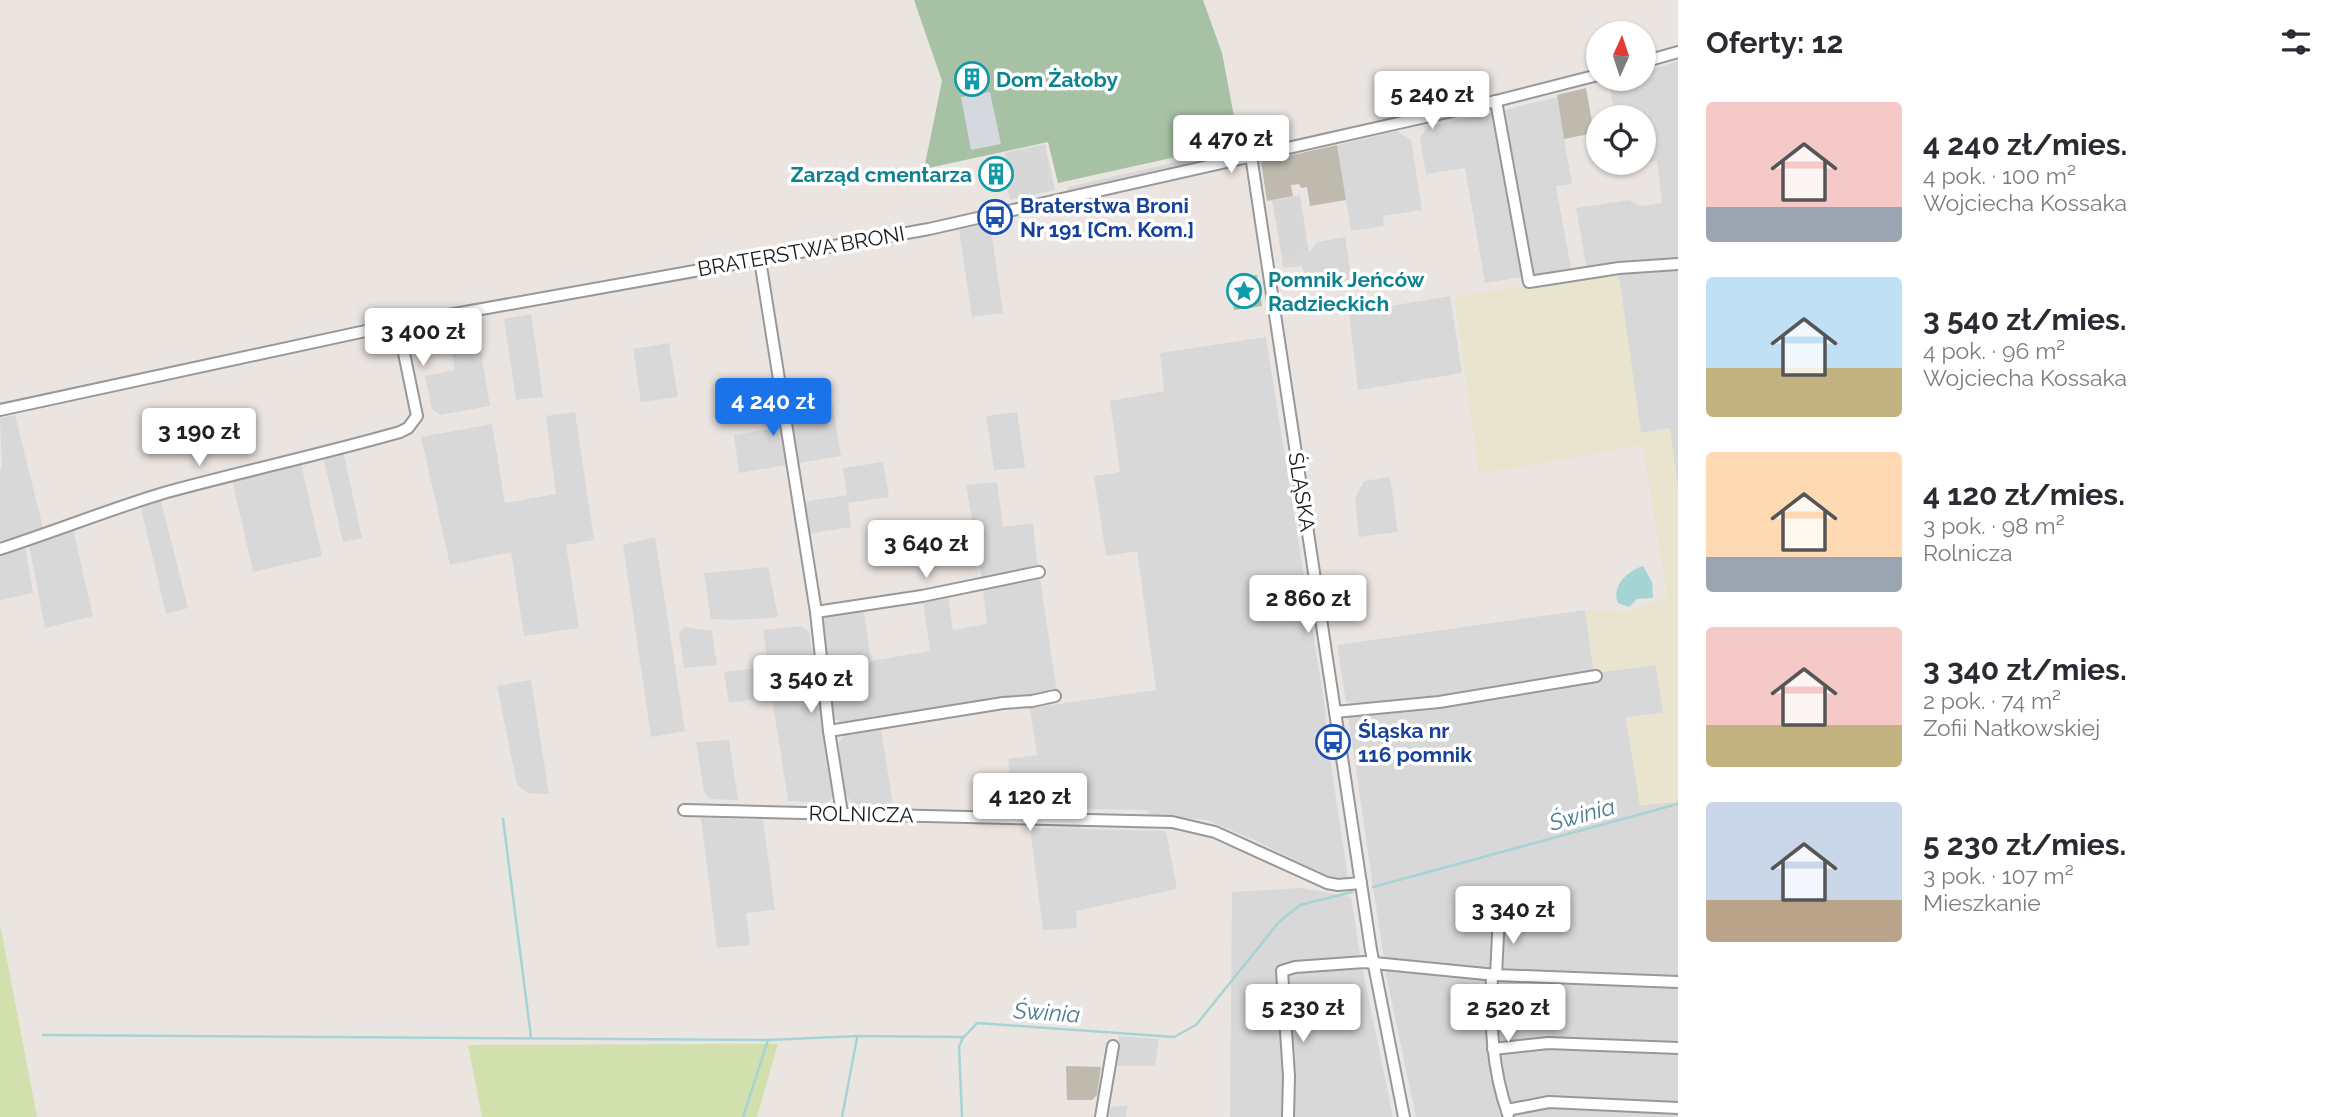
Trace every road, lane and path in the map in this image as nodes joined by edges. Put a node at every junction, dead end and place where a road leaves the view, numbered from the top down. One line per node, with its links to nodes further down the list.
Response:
1 (1678, 52): 2 (street)
2 (1656, 58)
3 (1586, 78): 4 (street, BRATERSTWA BRONI)
4 (1496, 101): 5 (street, BRATERSTWA BRONI); 7 (street)
5 (1253, 156): 6 (street, BRATERSTWA BRONI); 15 (street, ŚLĄSKA)
6 (760, 260): 8 (street, BRATERSTWA BRONI); 12 (street)
7 (1678, 264)
8 (398, 324): 9 (street, BRATERSTWA BRONI); 10 (street)
9 (0, 410)
10 (0, 549)
11 (1039, 572): 12 (street)
12 (816, 612): 16 (street)
13 (1596, 676): 15 (street)
14 (1055, 695): 16 (street)
15 (1335, 712): 19 (street, ŚLĄSKA)
16 (829, 731): 18 (street)
17 (684, 810): 18 (street, ROLNICZA)
18 (842, 813): 19 (street, ROLNICZA)
19 (1361, 883): 21 (street, ŚLĄSKA)
20 (1499, 915): 22 (street)
21 (1374, 963): 22 (street); 30 (street); 31 (street, ŚLĄSKA)
22 (1494, 975): 23 (street); 26 (street)
23 (1678, 982)
24 (1113, 1046): 29 (street)
25 (1678, 1048): 26 (street)
26 (1493, 1049): 28 (street)
27 (1678, 1108): 28 (street)
28 (1508, 1114)
29 (1101, 1117)
30 (1288, 1117)
31 (1404, 1117)

